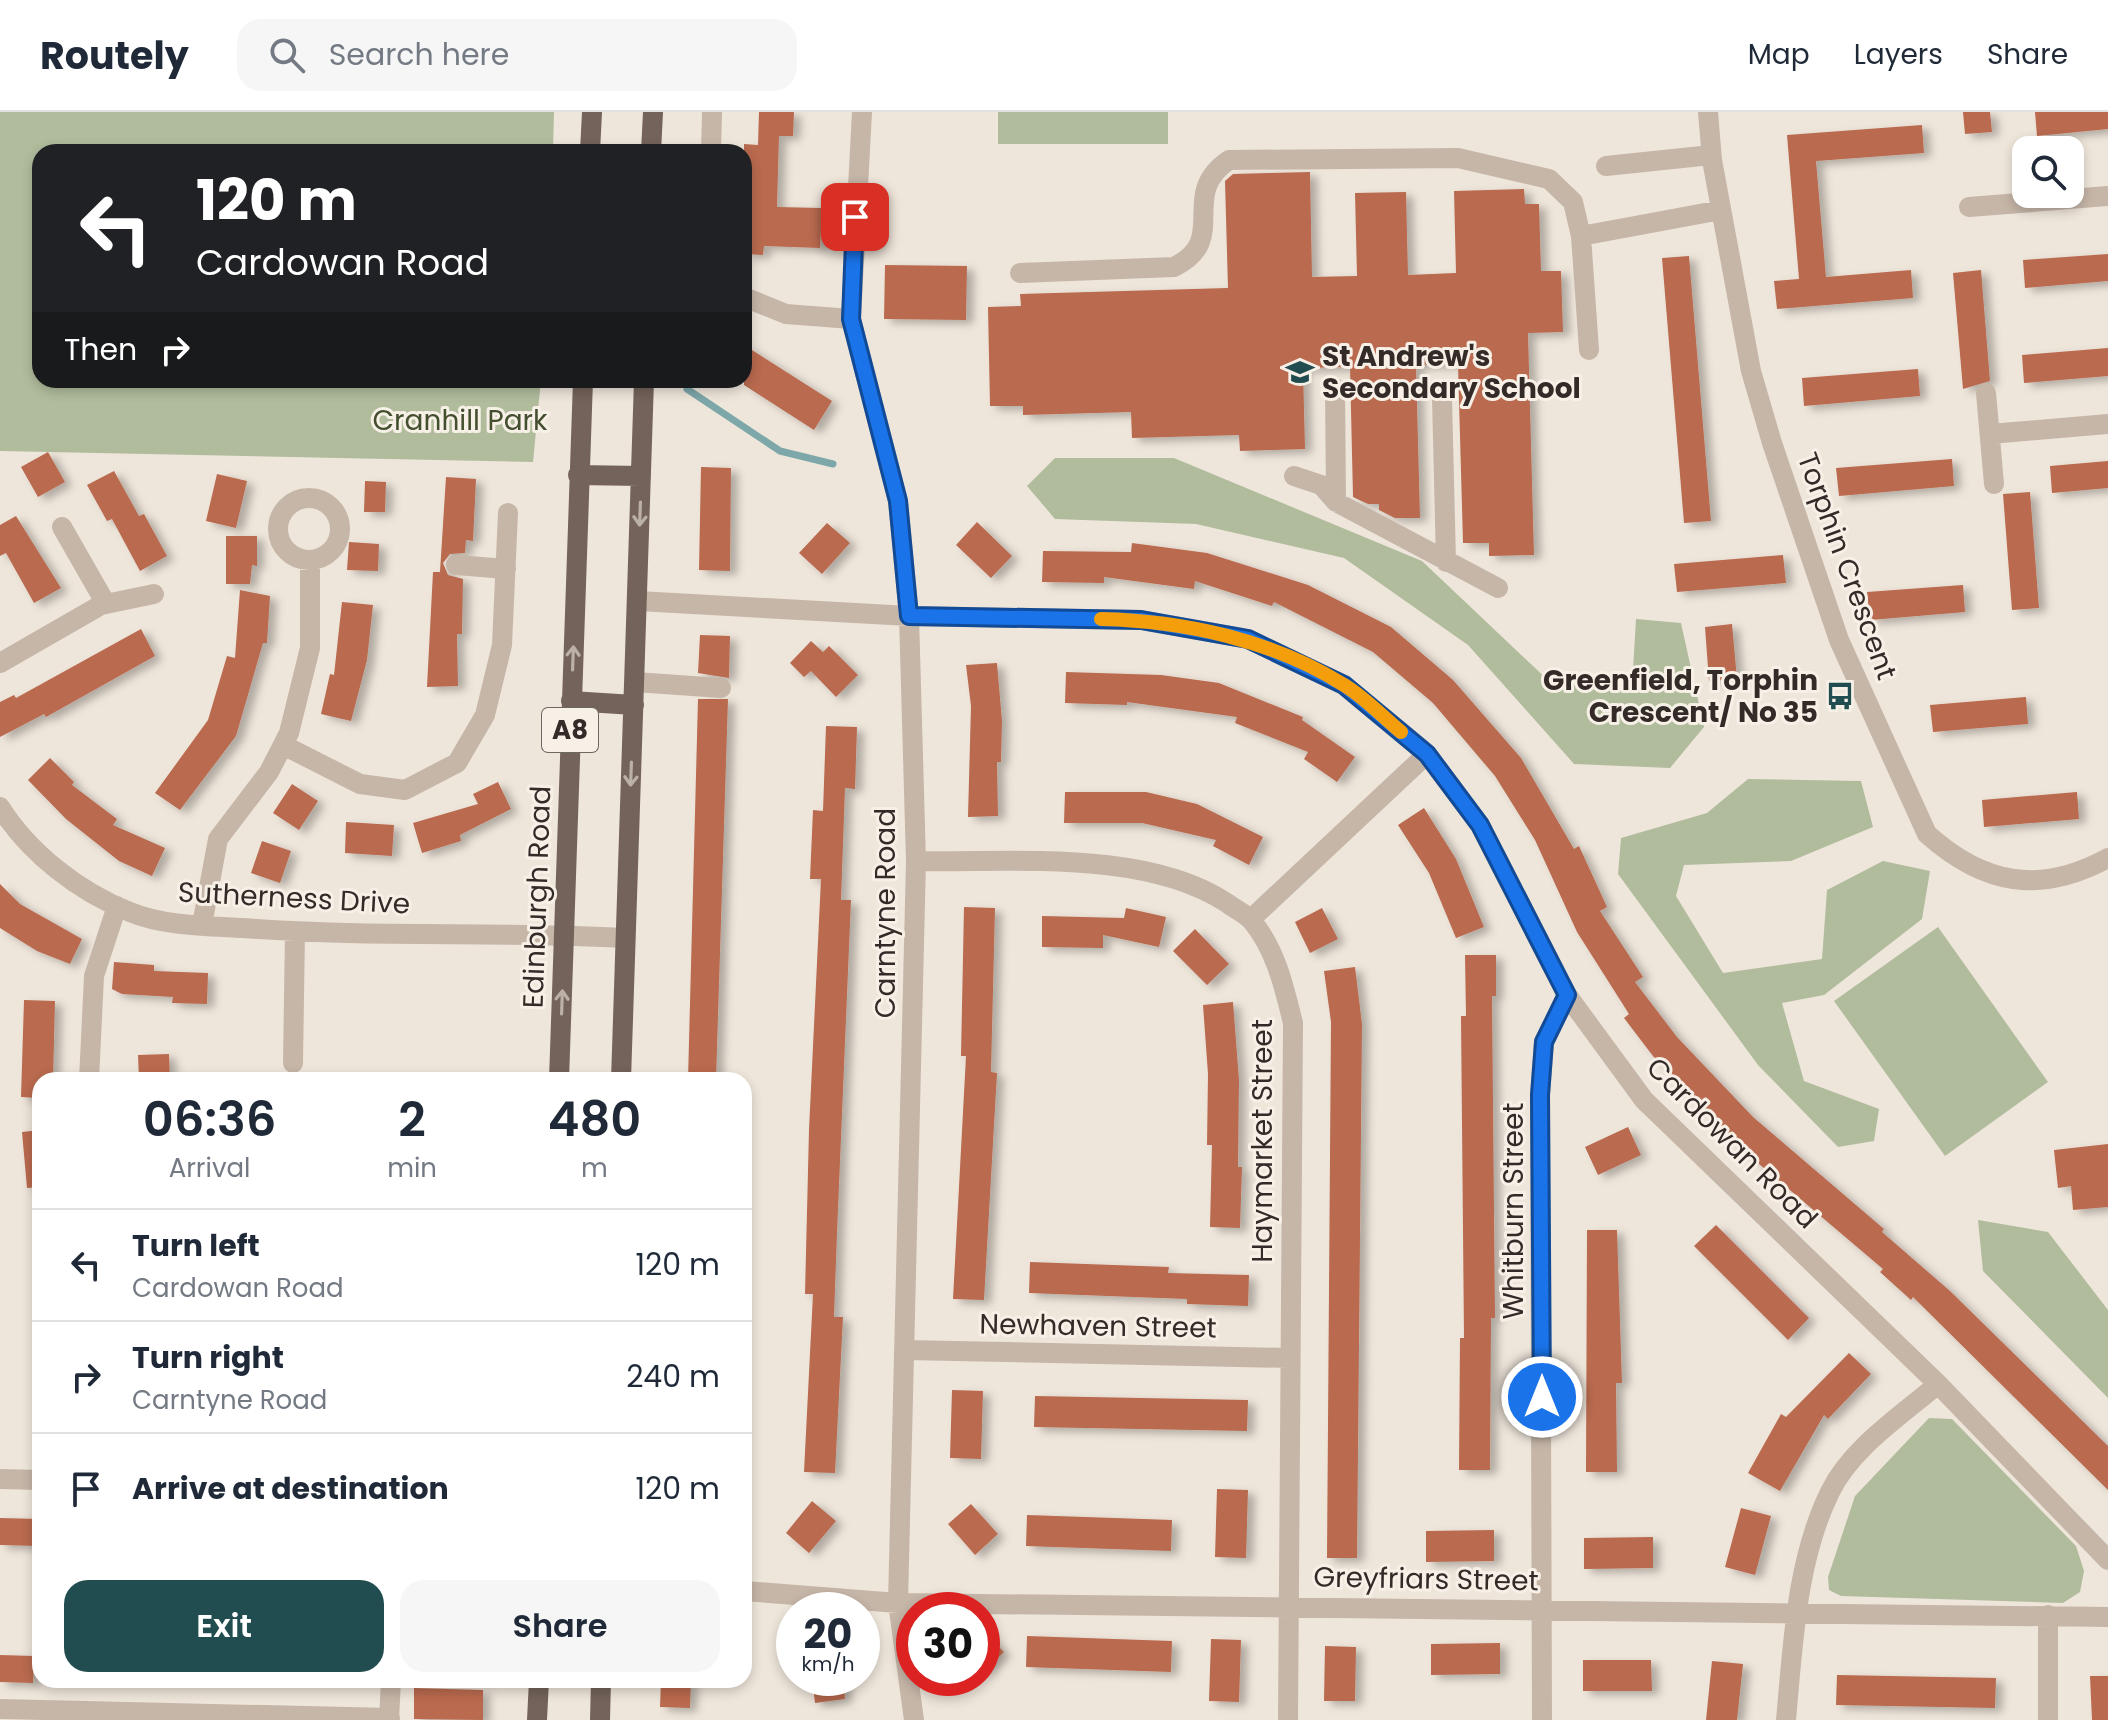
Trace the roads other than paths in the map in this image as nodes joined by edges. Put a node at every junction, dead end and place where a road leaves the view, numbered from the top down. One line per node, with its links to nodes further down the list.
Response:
1 (592, 112): 6 (main road)
2 (653, 112): 7 (main road)
3 (712, 112): 8 (street)
4 (862, 112): 17 (street, Carntyne Road)
5 (1708, 112): 9 (street, Torphin Crescent)
6 (590, 144)
7 (651, 144)
8 (711, 144)
9 (1711, 155): 10 (street); 13 (street, Torphin Crescent)
10 (1606, 166)
11 (2108, 196): 12 (street)
12 (1969, 207)
13 (1721, 210): 14 (street); 50 (street, Torphin Crescent)
14 (1581, 236): 15 (street); 18 (street)
15 (1020, 273)
16 (752, 300): 17 (street)
17 (851, 319): 41 (street, Carntyne Road)
18 (1589, 350)
19 (583, 388): 26 (main road, Edinburgh Road / A8)
20 (644, 388): 27 (main road, A8)
21 (1335, 388): 30 (street)
22 (1986, 393): 25 (street)
23 (1442, 398): 34 (street)
24 (2108, 424): 25 (street)
25 (1990, 434): 29 (street)
26 (578, 475): 27 (main road); 45 (main road, Edinburgh Road / A8, one-way to 26)
27 (641, 476): 39 (main road, A8, one-way to 39)
28 (1294, 476): 30 (street)
29 (1994, 484)
30 (1336, 502): 34 (street)
31 (508, 513): 36 (street)
32 (62, 527): 40 (street)
33 (310, 560): 47 (street)
34 (1446, 562): 37 (street)
35 (456, 565): 36 (street)
36 (506, 569): 47 (street)
37 (1498, 588)
38 (154, 594): 40 (street)
39 (638, 601): 41 (street, Cardowan Road); 43 (main road, A8)
40 (106, 604): 42 (street)
41 (909, 616): 48 (street, Cardowan Road); 51 (street, Carntyne Road)
42 (0, 663)
43 (635, 682): 44 (street); 46 (main road, A8)
44 (721, 688)
45 (571, 701): 46 (main road); 56 (main road, Edinburgh Road / A8)
46 (634, 705): 57 (main road, A8, one-way to 57)
47 (283, 745): 54 (street)
48 (1427, 754): 53 (street); 58 (street, Cardowan Road)
49 (0, 807): 52 (street, Sutherness Drive)
50 (2108, 858)
51 (916, 861): 53 (street, Haymarket Street); 63 (street, Carntyne Road)
52 (117, 906): 54 (street, Sutherness Drive); 60 (street)
53 (1251, 919): 64 (street, Haymarket Street)
54 (202, 925): 55 (street, Sutherness Drive)
55 (295, 932): 56 (street, Sutherness Drive); 59 (street)
56 (564, 935): 57 (street, Sutherness Drive); 61 (main road, Edinburgh Road / A8, one-way to 56)
57 (625, 938): 62 (main road, A8)
58 (1567, 995): 65 (street, Cardowan Road); 74 (street, Whitburn Street)
59 (293, 1063)
60 (89, 1072)
61 (559, 1072)
62 (621, 1072)
63 (905, 1350): 64 (street, Newhaven Street); 70 (street, Carntyne Road)
64 (1289, 1358): 73 (street, Haymarket Street)
65 (1938, 1384): 68 (street, Cardowan Road); 75 (street)
66 (0, 1479): 67 (street)
67 (32, 1480)
68 (2108, 1560)
69 (752, 1592): 71 (street, Greyfriars Street)
70 (898, 1592)
71 (896, 1603)
72 (1000, 1604): 73 (street, Greyfriars Street)
73 (1288, 1605): 74 (street, Greyfriars Street); 88 (street, Haymarket Street)
74 (1543, 1609): 75 (street, Greyfriars Street); 89 (street, Whitburn Street)
75 (1798, 1612): 76 (street, Greyfriars Street); 90 (street)
76 (2048, 1615): 77 (street, Greyfriars Street); 91 (street)
77 (2108, 1617)
78 (391, 1688): 84 (street)
79 (539, 1688): 85 (main road)
80 (601, 1688): 86 (main road)
81 (911, 1696): 87 (street, Carntyne Road)
82 (0, 1709): 83 (street)
83 (50, 1716): 84 (street)
84 (390, 1719)
85 (537, 1720)
86 (600, 1720)
87 (914, 1720)
88 (1288, 1720)
89 (1542, 1720)
90 (1786, 1720)
91 (2048, 1720)

